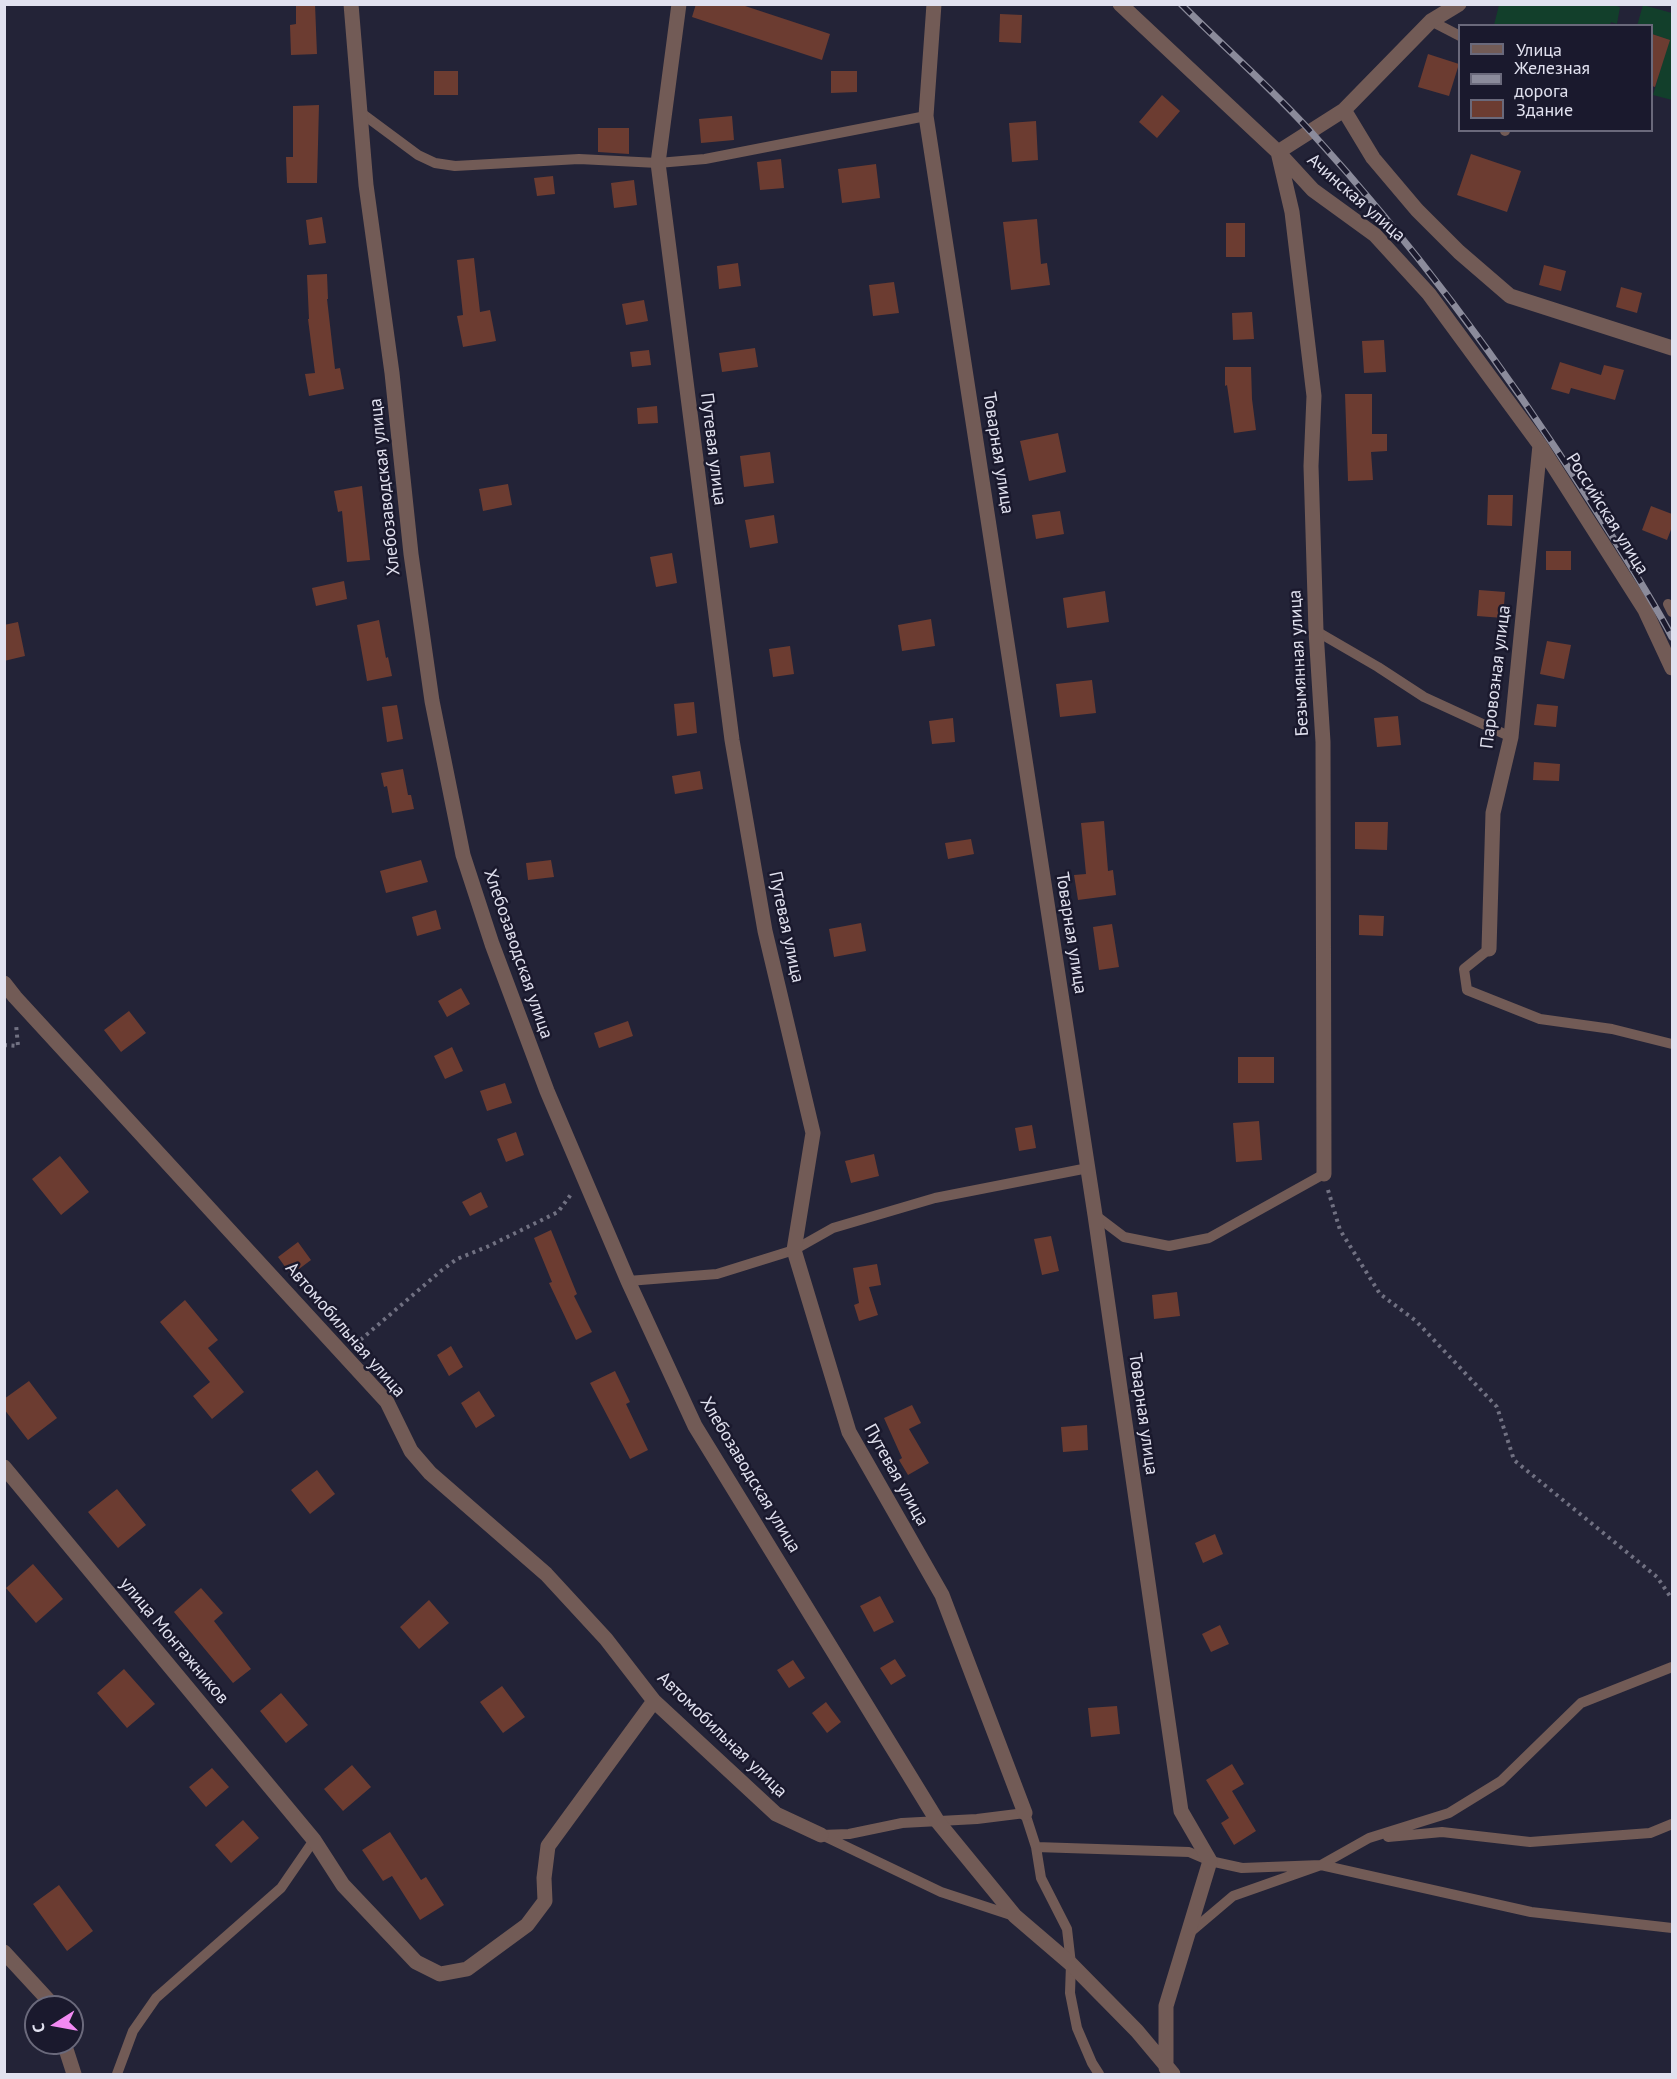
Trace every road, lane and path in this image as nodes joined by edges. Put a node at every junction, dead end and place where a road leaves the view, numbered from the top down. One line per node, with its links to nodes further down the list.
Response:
1 (351, 4): 9 (street, Хлебозаводская улица)
2 (679, 4): 12 (street, Путевая улица)
3 (934, 4): 10 (street, Товарная улица)
4 (1120, 4): 11 (street, Ачинская улица)
5 (1459, 4): 6 (street)
6 (1431, 21): 7 (lane); 8 (street)
7 (1458, 35)
8 (1344, 110): 11 (street); 13 (street, Ачинская улица)
9 (360, 112): 12 (lane); 25 (street, Хлебозаводская улица)
10 (926, 116): 12 (lane); 23 (street, Товарная улица)
11 (1278, 152): 14 (street, Ачинская улица); 15 (street, Безымянная улица)
12 (658, 163): 27 (street, Путевая улица)
13 (1672, 348)
14 (1540, 445): 16 (street, Российская улица); 17 (street, Паровозная улица)
15 (1316, 632): 17 (lane); 24 (street, Безымянная улица)
16 (1672, 669)
17 (1511, 737): 18 (street, Паровозная улица)
18 (1489, 949): 21 (lane)
19 (4, 983): 20 (street, Автомобильная улица)
20 (15, 997): 22 (path); 29 (street, Автомобильная улица)
21 (1672, 1044)
22 (4, 1045)
23 (1088, 1168): 26 (street, Товарная улица); 27 (lane)
24 (1324, 1174): 26 (lane); 31 (path)
25 (583, 1178): 28 (street, Хлебозаводская улица); 29 (path)
26 (1095, 1215): 41 (street, Товарная улица)
27 (794, 1250): 28 (lane); 34 (street, Путевая улица)
28 (628, 1281): 35 (street, Хлебозаводская улица)
29 (336, 1347): 33 (street, Автомобильная улица)
30 (4, 1467): 39 (street, улица Монтажников)
31 (1672, 1599)
32 (1672, 1667): 38 (lane)
33 (654, 1701): 37 (street, Автомобильная улица); 39 (street, улица Монтажников)
34 (1025, 1813): 35 (lane); 40 (lane)
35 (938, 1822): 37 (lane); 43 (street, Хлебозаводская улица)
36 (1672, 1824): 38 (lane)
37 (821, 1835): 43 (lane)
38 (1369, 1838): 42 (lane)
39 (314, 1840): 52 (lane)
40 (1036, 1847): 41 (lane); 47 (lane)
41 (1210, 1861): 42 (lane); 45 (street)
42 (1321, 1865): 44 (lane); 45 (lane)
43 (1015, 1916): 47 (street, Хлебозаводская улица)
44 (1672, 1928)
45 (1187, 1935): 50 (street)
46 (4, 1952): 48 (street)
47 (1071, 1964): 50 (street, Хлебозаводская улица); 53 (lane)
48 (44, 1995)
49 (68, 2055): 51 (street)
50 (1169, 2072)
51 (74, 2074)
52 (117, 2074)
53 (1099, 2074)

